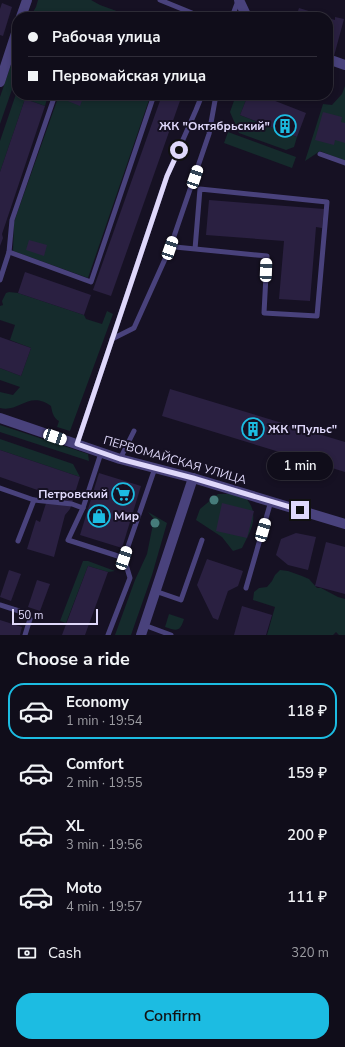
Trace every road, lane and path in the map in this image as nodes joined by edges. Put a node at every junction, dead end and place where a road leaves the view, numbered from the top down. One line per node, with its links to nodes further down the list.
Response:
1 (27, 0): 4 (street)
2 (160, 0): 5 (lane)
3 (239, 0): 6 (lane); 7 (street)
4 (23, 12)
5 (190, 12)
6 (234, 12)
7 (245, 12)
8 (12, 55): 11 (street)
9 (333, 61): 10 (street)
10 (345, 65)
11 (0, 82)
12 (53, 100): 20 (lane)
13 (152, 100): 20 (lane)
14 (200, 100): 22 (lane)
15 (215, 100): 18 (lane)
16 (320, 154): 17 (lane)
17 (345, 163)
18 (170, 248): 19 (lane); 22 (lane)
19 (195, 249): 19 (lane)
20 (9, 252): 21 (lane)
21 (0, 280)
22 (112, 339): 25 (lane)
23 (0, 418): 25 (street, ПЕРВОМАЙСКАЯ УЛИЦА)
24 (134, 431): 27 (lane)
25 (77, 444): 26 (street, ПЕРВОМАЙСКАЯ УЛИЦА)
26 (101, 453): 27 (street, ПЕРВОМАЙСКАЯ УЛИЦА); 33 (lane)
27 (120, 459): 28 (street, ПЕРВОМАЙСКАЯ УЛИЦА)
28 (155, 468): 29 (street, ПЕРВОМАЙСКАЯ УЛИЦА); 37 (lane)
29 (193, 478): 32 (street, ПЕРВОМАЙСКАЯ УЛИЦА); 39 (street)
30 (0, 488): 31 (lane)
31 (34, 500): 33 (lane); 36 (lane)
32 (271, 501): 34 (street, ПЕРВОМАЙСКАЯ УЛИЦА); 38 (lane)
33 (83, 508): 37 (lane)
34 (345, 524)
35 (202, 540): 39 (lane)
36 (18, 541)
37 (124, 558): 43 (lane)
38 (246, 588)
39 (155, 591): 41 (street)
40 (0, 605): 42 (lane)
41 (142, 630): 44 (lane)
42 (24, 635)
43 (108, 635)
44 (171, 635)

